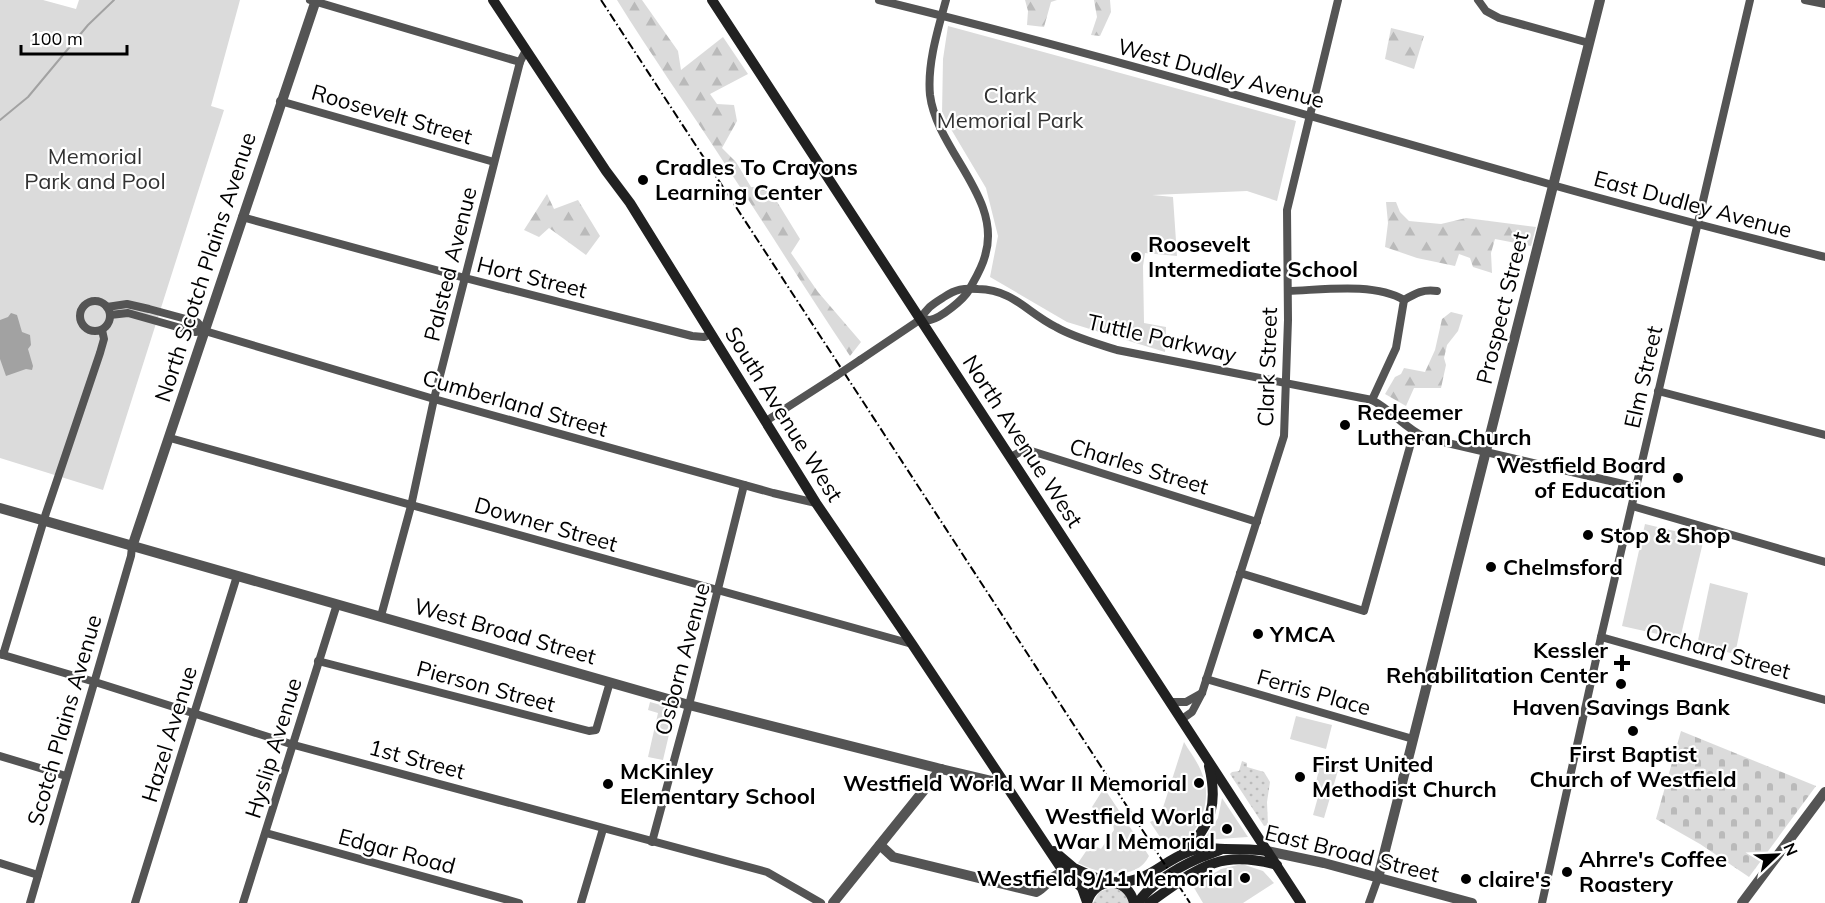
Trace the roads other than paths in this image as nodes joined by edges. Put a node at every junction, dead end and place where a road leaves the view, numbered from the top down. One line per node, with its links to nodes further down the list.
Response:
1 (314, 0): 15 (street); 16 (street, North Scotch Plains Avenue)
2 (493, 0): 14 (main road, South Avenue West)
3 (712, 0): 29 (main road, North Avenue West)
4 (879, 0): 12 (street, West Dudley Avenue)
5 (946, 0): 12 (street)
6 (1338, 0): 17 (street, Clark Street)
7 (1478, 0): 13 (street)
8 (1600, 0): 13 (street, Prospect Street)
9 (1750, 0): 21 (street, Elm Street)
10 (1805, 0): 11 (street)
11 (1825, 4)
12 (942, 15): 17 (street, West Dudley Avenue); 24 (street)
13 (1589, 43): 19 (street, Prospect Street)
14 (526, 50): 15 (street, Palsted Avenue); 32 (main road, South Avenue West)
15 (520, 62): 18 (street, Palsted Avenue)
16 (280, 101): 18 (street, Roosevelt Street); 20 (street, North Scotch Plains Avenue)
17 (1309, 116): 19 (street, West Dudley Avenue); 25 (street, Clark Street)
18 (494, 162): 23 (street, Palsted Avenue)
19 (1553, 185): 21 (street, East Dudley Avenue); 41 (street, Prospect Street)
20 (242, 217): 23 (street, Hort Street); 31 (street, North Scotch Plains Avenue)
21 (1696, 223): 22 (street, East Dudley Avenue); 34 (street, Elm Street)
22 (1825, 257)
23 (465, 278): 32 (street, Hort Street); 35 (street, Palsted Avenue)
24 (970, 288): 29 (street); 33 (street, Tuttle Parkway)
25 (1288, 291): 27 (street); 33 (street, Clark Street)
26 (1437, 291): 27 (street)
27 (1404, 300): 36 (street)
28 (108, 311): 30 (street); 30 (street); 31 (street, Cumberland Street)
29 (921, 319): 37 (street, bridge); 42 (main road, North Avenue West)
30 (102, 330): 49 (street)
31 (205, 331): 35 (street, Cumberland Street); 40 (street, North Scotch Plains Avenue)
32 (711, 334): 37 (main road, South Avenue West)
33 (1286, 384): 36 (street, Tuttle Parkway); 50 (street, Clark Street)
34 (1658, 391): 39 (street); 44 (street, Elm Street)
35 (434, 399): 43 (street, Cumberland Street); 46 (street, Palsted Avenue)
36 (1372, 400): 38 (street)
37 (766, 421): 45 (main road, South Avenue West)
38 (1413, 432): 41 (street); 53 (street)
39 (1825, 435)
40 (170, 438): 46 (street, Downer Street); 51 (street, North Scotch Plains Avenue)
41 (1487, 451): 44 (street); 71 (street, Prospect Street)
42 (1011, 457): 50 (street, Charles Street); 67 (main road, North Avenue West)
43 (744, 485): 45 (street, Cumberland Street); 55 (street, Osborn Avenue)
44 (1636, 487): 47 (street, Elm Street)
45 (816, 503): 59 (main road, South Avenue West)
46 (411, 506): 55 (street, Downer Street); 57 (street, Palsted Avenue)
47 (1632, 506): 52 (street); 58 (street, Elm Street)
48 (0, 508): 49 (street, West Broad Street)
49 (44, 520): 51 (street, West Broad Street); 60 (street)
50 (1257, 522): 53 (street, Clark Street)
51 (132, 547): 54 (street, West Broad Street); 63 (street, Scotch Plains Avenue)
52 (1825, 562)
53 (1240, 573): 62 (street, Clark Street)
54 (237, 576): 56 (street, West Broad Street); 69 (street, Hazel Avenue)
55 (719, 591): 59 (street, Downer Street); 68 (street, Osborn Avenue)
56 (337, 604): 57 (street, West Broad Street); 61 (street, Hyslip Avenue)
57 (381, 616): 64 (street, West Broad Street)
58 (1601, 637): 66 (street, Orchard Street); 106 (street, Elm Street)
59 (912, 644): 77 (main road, South Avenue West)
60 (2, 654): 63 (street, 1st Street)
61 (318, 661): 64 (street, Pierson Street); 72 (street, Hyslip Avenue)
62 (1206, 679): 65 (street, Clark Street); 71 (street, Ferris Place)
63 (95, 682): 69 (street, 1st Street); 76 (street, Scotch Plains Avenue)
64 (610, 682): 68 (street, West Broad Street)
65 (1202, 693): 67 (street); 70 (street, Clark Street)
66 (1825, 700)
67 (1171, 702): 70 (main road, North Avenue West)
68 (689, 705): 75 (street, West Broad Street); 81 (street, Osborn Avenue)
69 (194, 713): 72 (street, 1st Street); 94 (street, Hazel Avenue)
70 (1182, 719): 74 (main road, North Avenue West)
71 (1413, 739): 91 (street, Prospect Street)
72 (294, 745): 79 (street, 1st Street); 80 (street, Hyslip Avenue)
73 (0, 756): 76 (street)
74 (1206, 757): 85 (main road, North Avenue West); 86 (main road)
75 (941, 769): 77 (street, West Broad Street); 82 (street)
76 (66, 776): 90 (street, Scotch Plains Avenue)
77 (1002, 780): 83 (main road, South Avenue West)
78 (1825, 792): 107 (street)
79 (603, 829): 81 (street, 1st Street); 97 (street)
80 (266, 833): 95 (street, Hyslip Avenue); 96 (street, Edgar Road)
81 (652, 842): 98 (street, 1st Street)
82 (880, 845): 89 (street); 99 (street)
83 (1047, 845): 89 (main road, South Avenue West); 92 (main road, South Avenue West)
84 (1222, 849): 85 (main road, East Broad Street); 86 (main road, East Broad Street); 101 (main road, East Broad Street)
85 (1267, 851): 88 (main road, North Avenue West); 91 (street, East Broad Street)
86 (1182, 854): 92 (main road, East Broad Street)
87 (0, 863): 90 (street)
88 (1276, 865): 102 (main road); 103 (main road, North Avenue West)
89 (1065, 873): 100 (main road, South Avenue West)
90 (38, 875): 93 (street, Scotch Plains Avenue)
91 (1378, 878): 104 (street, Prospect Street); 105 (street, East Broad Street)
92 (1111, 882): 100 (main road); 101 (main road)
93 (30, 903)
94 (135, 903)
95 (243, 903)
96 (519, 903)
97 (581, 903)
98 (821, 903)
99 (833, 903)
100 (1087, 903)
101 (1136, 903)
102 (1149, 903)
103 (1301, 903)
104 (1369, 903)
105 (1472, 903)
106 (1542, 903)
107 (1742, 903)

